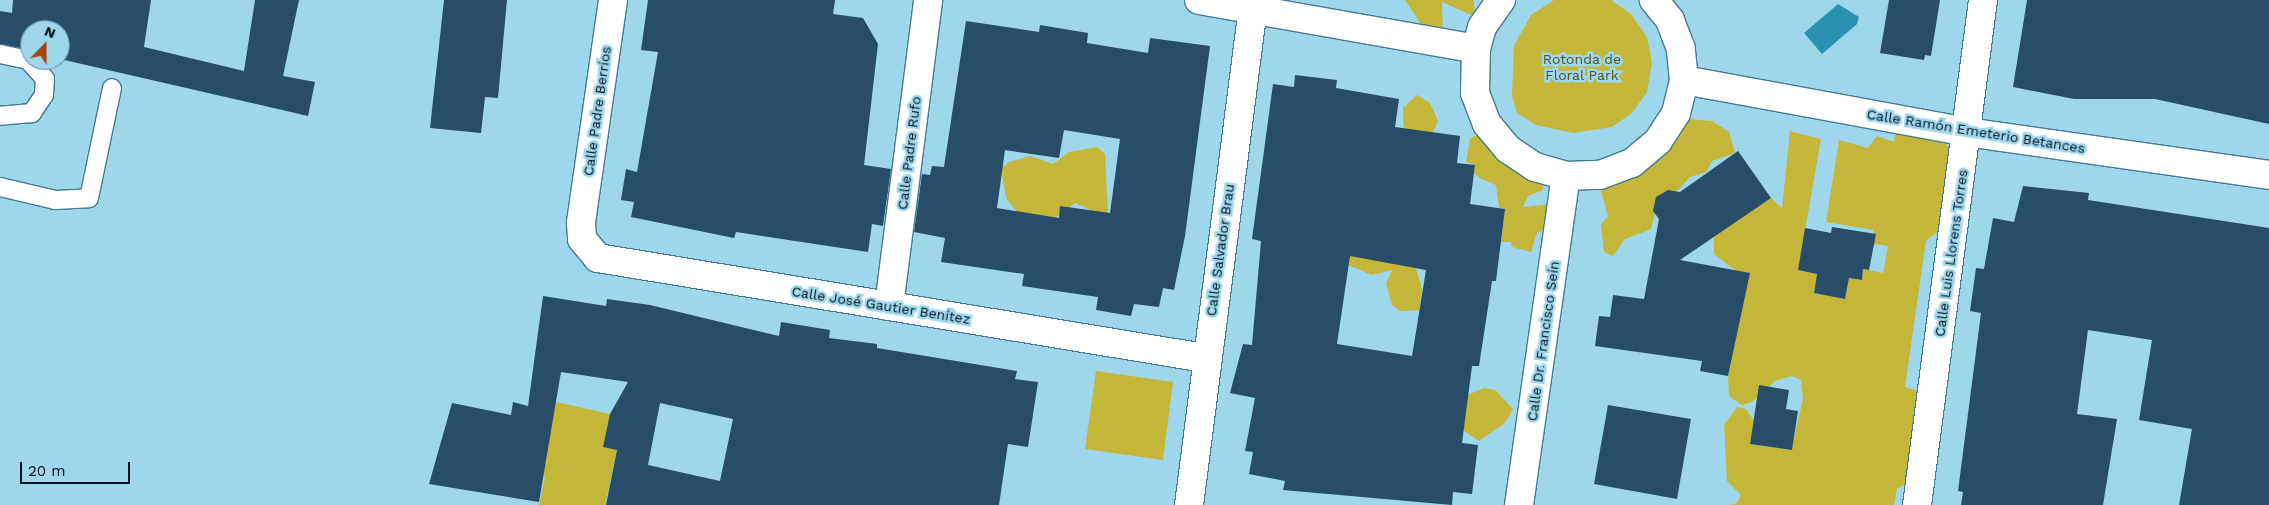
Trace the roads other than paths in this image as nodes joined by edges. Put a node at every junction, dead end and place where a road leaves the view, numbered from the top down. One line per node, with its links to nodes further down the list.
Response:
1 (613, 0): 17 (street, Calle Padre Berríos)
2 (928, 0): 18 (street, Calle Padre Rufo)
3 (1199, 0): 7 (street)
4 (1501, 0): 8 (street)
5 (1654, 0): 10 (street)
6 (1983, 0): 13 (street, Calle Luis Llorens Torres)
7 (1253, 4): 8 (street); 19 (street, Calle Salvador Brau)
8 (1476, 50): 15 (street)
9 (0, 54): 12 (lane)
10 (1684, 80): 13 (street, Calle Ramón Emeterio Betances); 15 (street)
11 (112, 88): 16 (lane)
12 (0, 116)
13 (1968, 132): 14 (street, Calle Ramón Emeterio Betances); 22 (street, Calle Luis Llorens Torres)
14 (2269, 175)
15 (1566, 176): 21 (street, Calle Dr. Francisco Seín)
16 (0, 187)
17 (581, 223): 18 (street, Calle José Gautier Benítez)
18 (889, 306): 19 (street, Calle José Gautier Benítez)
19 (1205, 358): 20 (street, Calle Salvador Brau)
20 (1188, 502)
21 (1519, 505)
22 (1916, 505)

